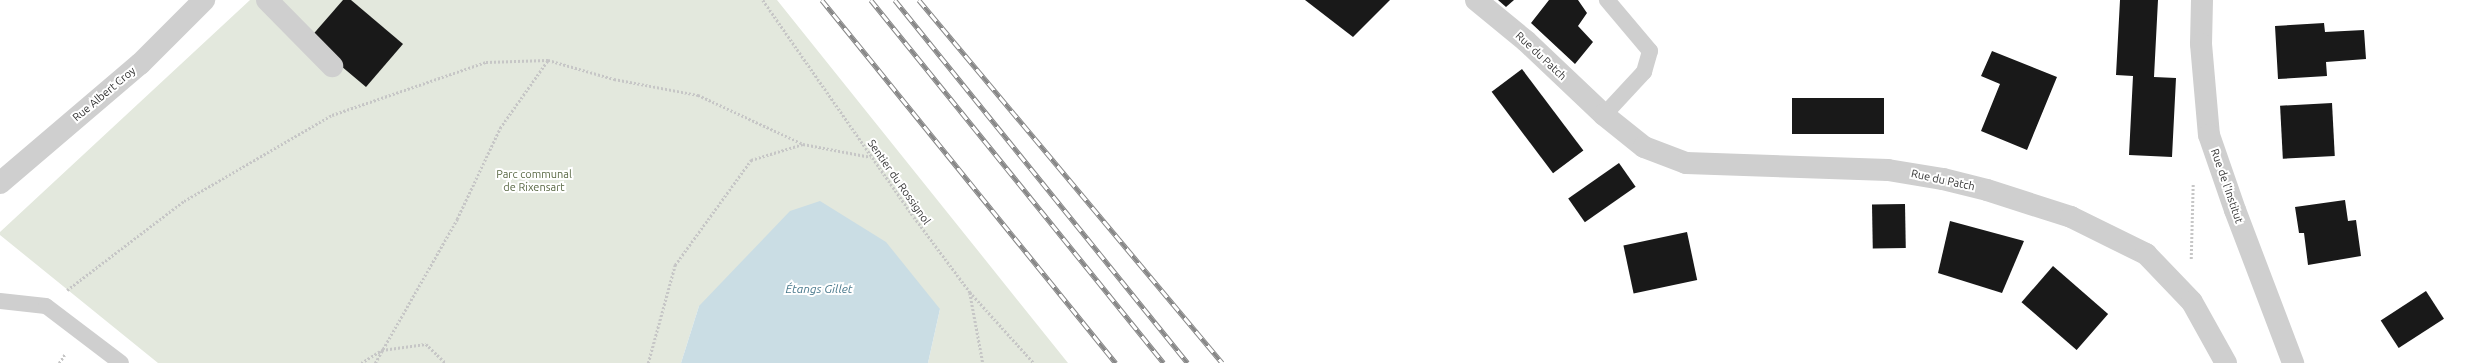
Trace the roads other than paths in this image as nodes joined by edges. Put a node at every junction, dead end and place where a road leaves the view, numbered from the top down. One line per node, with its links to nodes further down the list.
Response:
1 (204, 0): 8 (street, Rue Albert Croy)
2 (267, 0): 6 (street)
3 (1476, 0): 7 (street, Rue du Patch)
4 (1606, 0): 7 (lane)
5 (2202, 0): 12 (street, Rue de l'Institut)
6 (332, 66)
7 (1604, 115): 11 (street, Rue du Patch)
8 (0, 182)
9 (0, 301): 10 (lane)
10 (121, 363)
11 (2226, 363)
12 (2293, 363)

